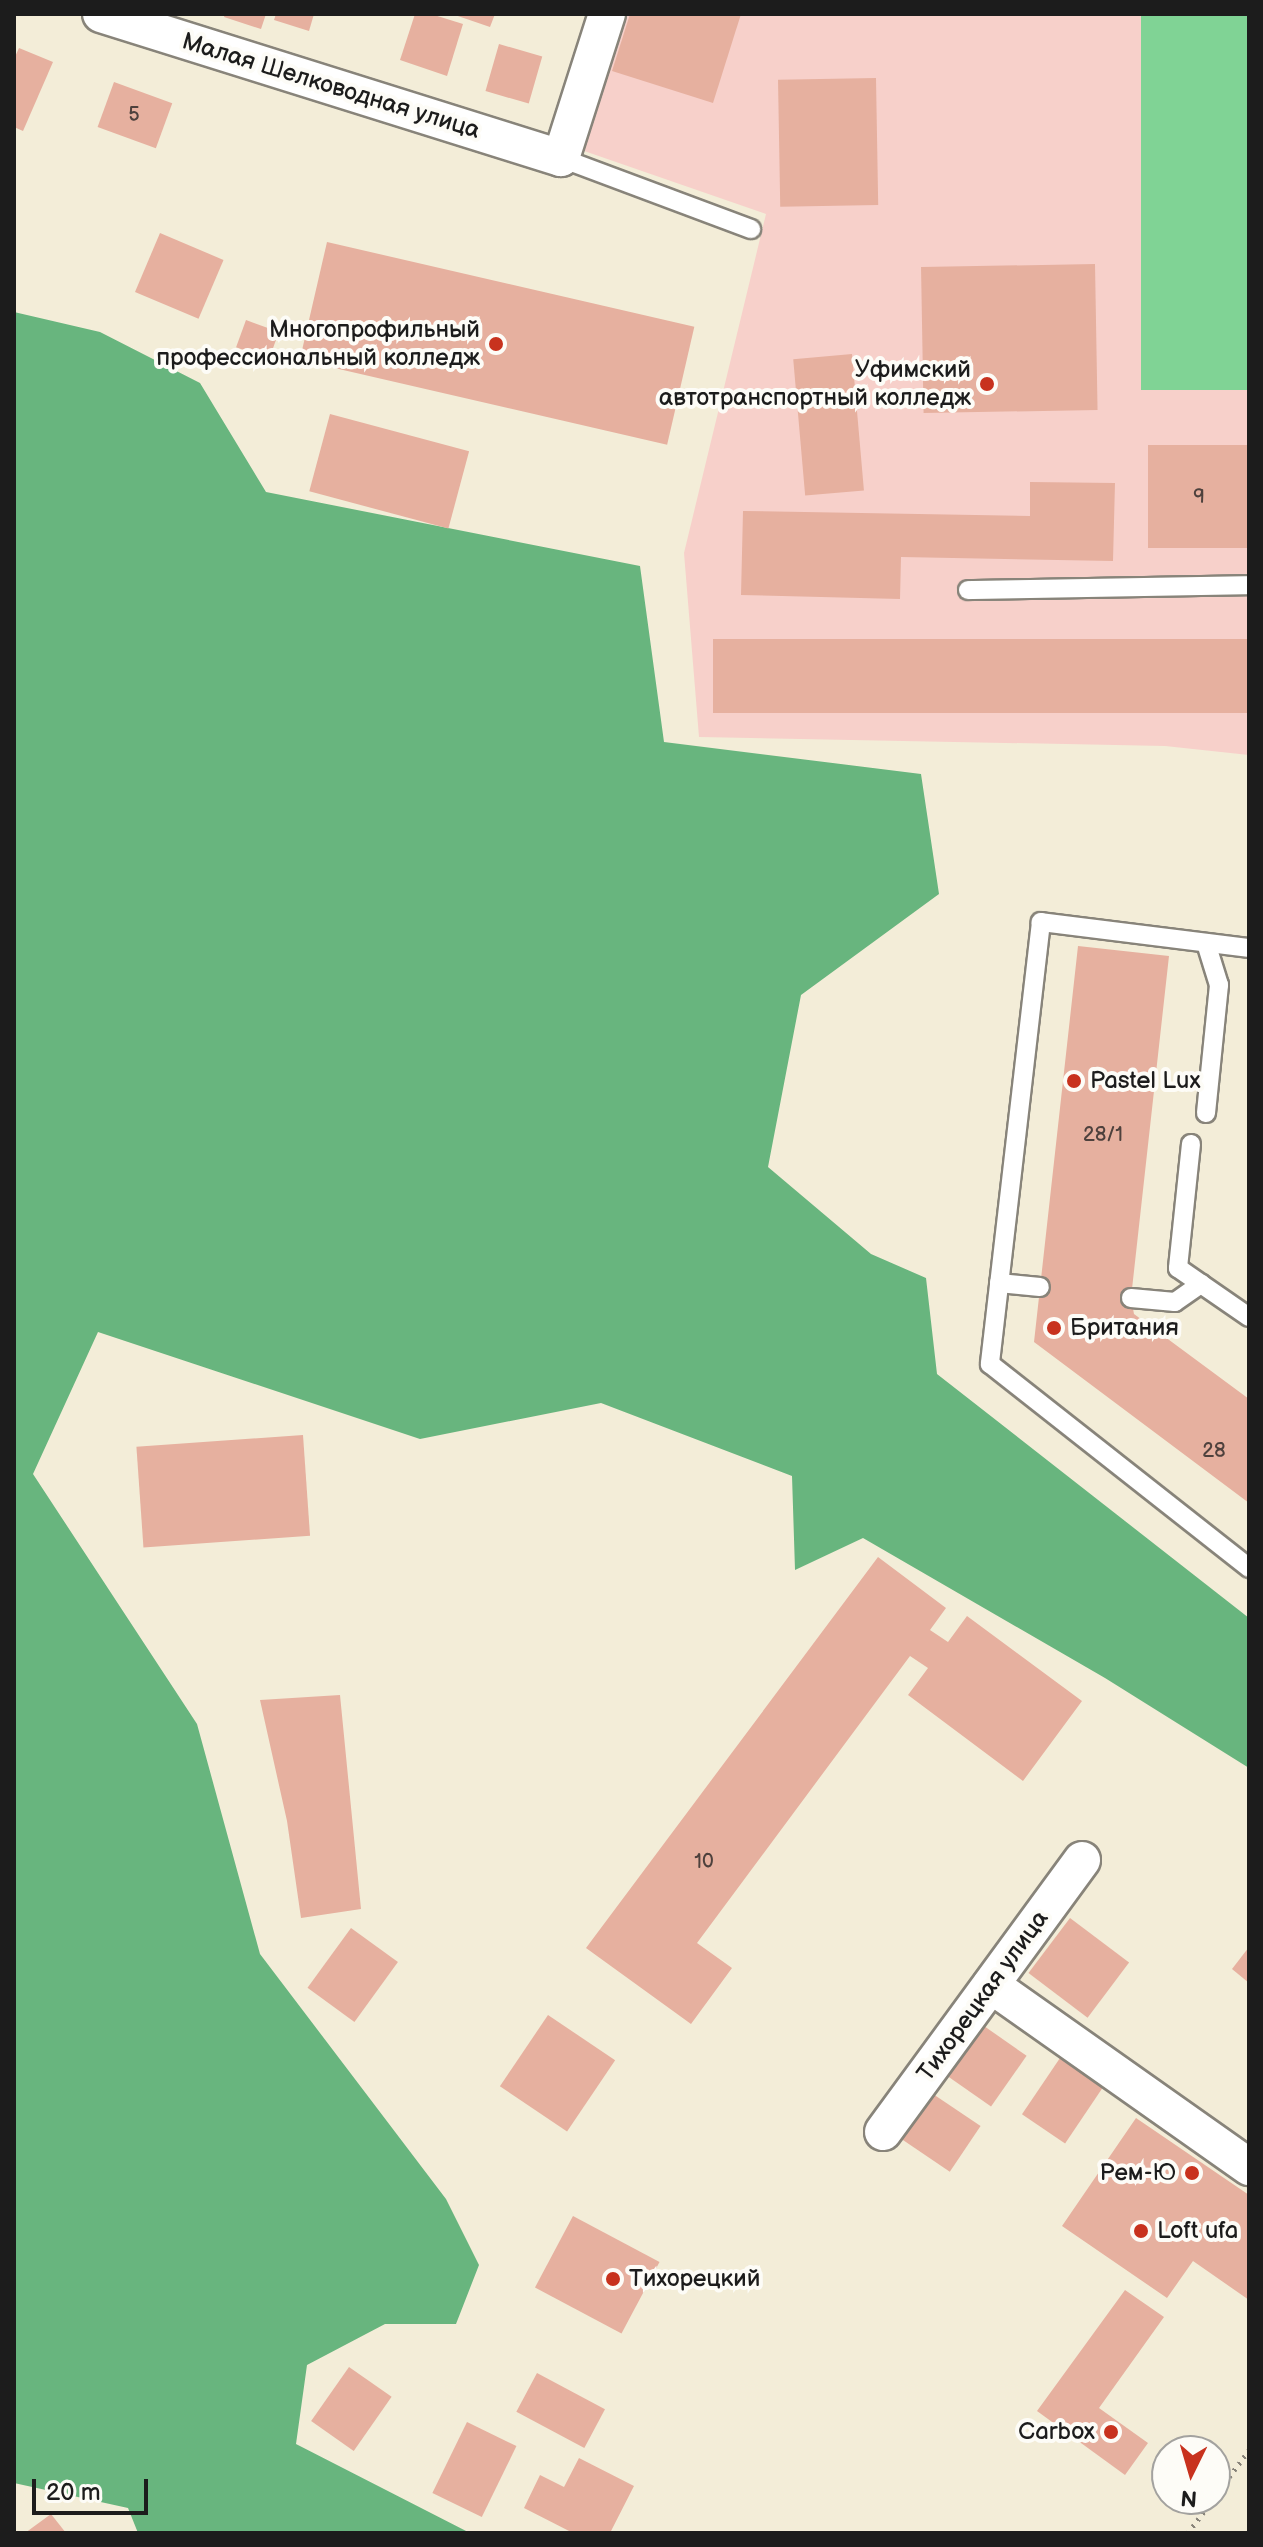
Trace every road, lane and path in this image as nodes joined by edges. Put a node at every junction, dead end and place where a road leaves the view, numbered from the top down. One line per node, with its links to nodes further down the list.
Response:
1 (101, 14): 3 (street, Малая Шелководная улица)
2 (607, 14): 3 (street)
3 (561, 158): 4 (lane)
4 (751, 229)
5 (1249, 585): 6 (lane)
6 (968, 590)
7 (1206, 943): 8 (lane); 9 (lane); 11 (lane)
8 (1249, 948)
9 (1206, 1113)
10 (1191, 1144): 12 (lane)
11 (999, 1283): 13 (lane); 16 (lane)
12 (1201, 1284): 14 (lane); 15 (lane)
13 (1040, 1287)
14 (1131, 1298)
15 (1249, 1317)
16 (1249, 1568)
17 (1082, 1860): 18 (street, Тихорецкая улица)
18 (991, 1985): 19 (street, Тихорецкая улица); 20 (street)
19 (883, 2132)
20 (1249, 2167)
21 (1249, 2450): 22 (path)
22 (1231, 2475)
23 (1201, 2515): 24 (path)
24 (1188, 2533)

